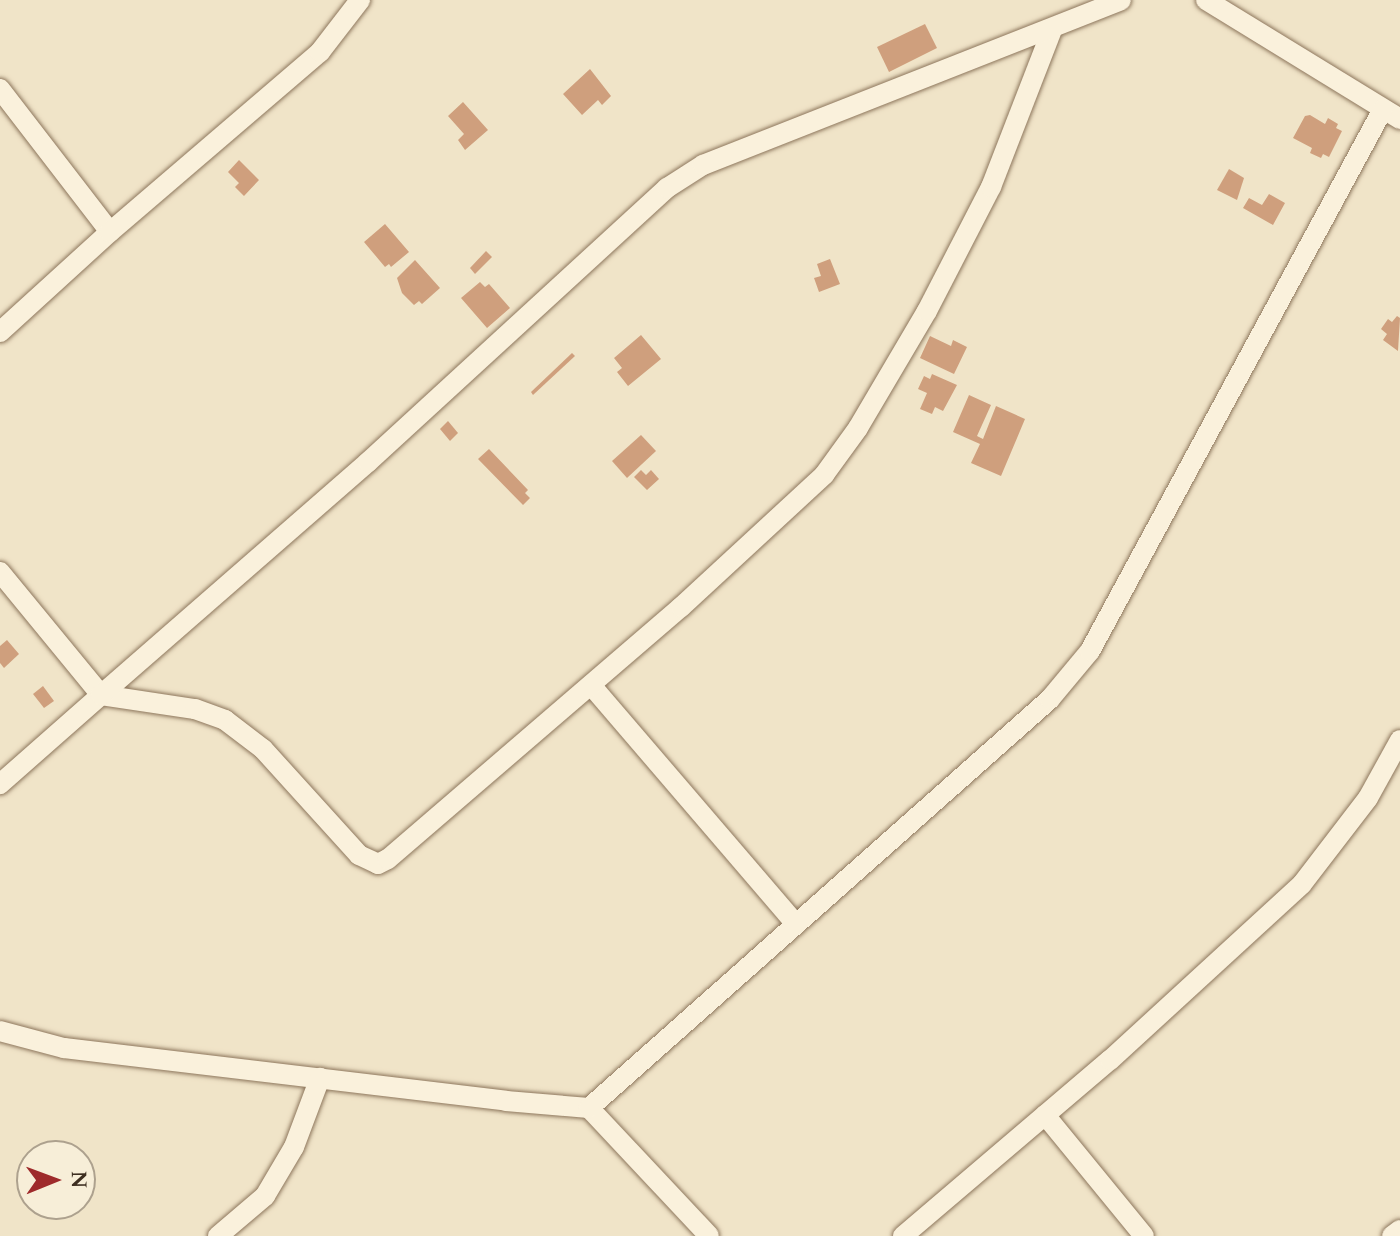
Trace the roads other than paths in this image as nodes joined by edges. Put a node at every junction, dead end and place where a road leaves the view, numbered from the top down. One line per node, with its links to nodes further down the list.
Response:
1 (360, 0): 7 (street)
2 (1121, 0): 4 (street)
3 (1206, 0): 6 (street)
4 (1052, 30): 10 (street); 11 (street)
5 (0, 89): 7 (street)
6 (1391, 114): 14 (street)
7 (110, 232): 8 (street)
8 (0, 332)
9 (0, 572): 11 (street)
10 (591, 685): 11 (street); 14 (street)
11 (101, 695): 13 (street)
12 (1400, 740): 18 (street)
13 (0, 784)
14 (796, 924): 17 (street)
15 (0, 1031): 16 (street)
16 (320, 1078): 17 (street); 21 (street)
17 (589, 1108): 20 (street)
18 (1045, 1115): 22 (street); 23 (street)
19 (1400, 1230): 24 (street)
20 (702, 1234)
21 (218, 1236)
22 (903, 1236)
23 (1144, 1236)
24 (1392, 1236)

